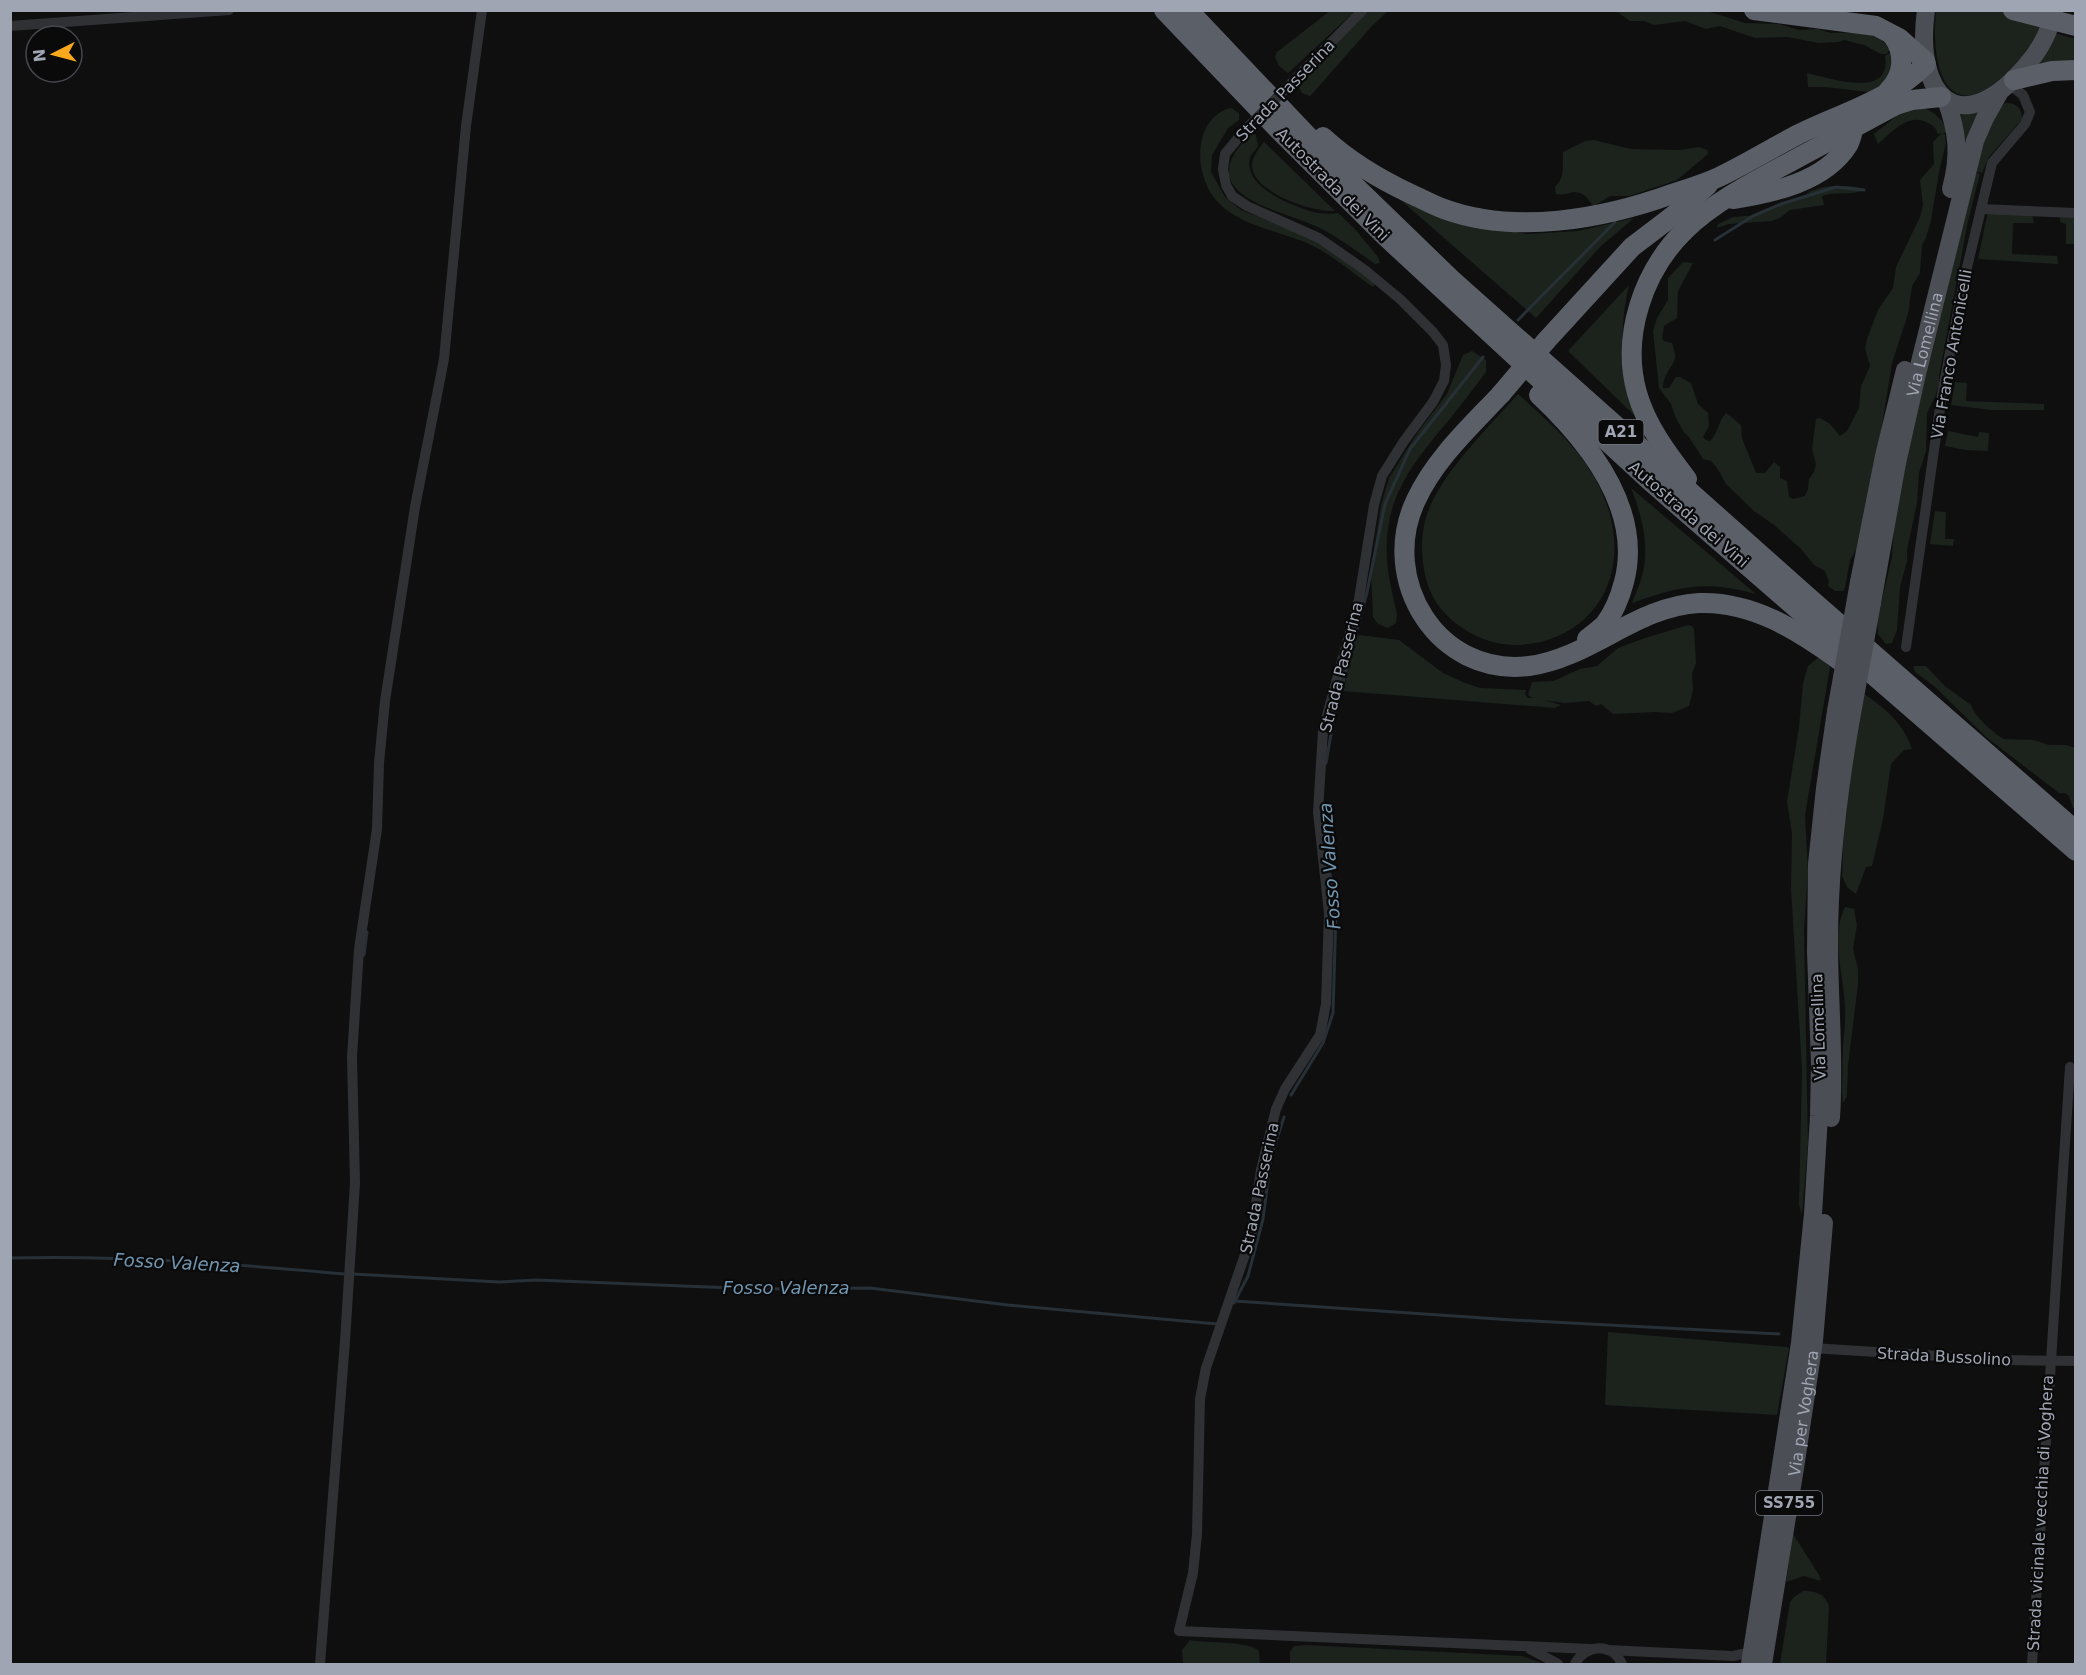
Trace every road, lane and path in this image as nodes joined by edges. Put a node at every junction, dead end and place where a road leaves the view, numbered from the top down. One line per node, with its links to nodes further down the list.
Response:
1 (229, 10): 11 (street)
2 (482, 10): 42 (street)
3 (1164, 10): 26 (highway, Autostrada dei Vini / A21)
4 (1188, 10): 27 (highway, Autostrada dei Vini / A21)
5 (1199, 10): 20 (highway)
6 (1363, 10): 38 (street, Strada Passerina, bridge)
7 (1754, 10): 13 (highway)
8 (1926, 10): 14 (main road)
9 (2013, 10): 12 (highway, bridge)
10 (2054, 10): 16 (main road, Via Lomellina)
11 (10, 26)
12 (2076, 26)
13 (1887, 31): 14 (highway); 17 (highway)
14 (1925, 62): 17 (highway); 18 (main road, Via Lomellina)
15 (2076, 70): 16 (highway)
16 (2007, 86): 18 (main road); 23 (street, Via Franco Antonicelli); 30 (main road, Via Lomellina, bridge)
17 (1877, 98): 20 (highway)
18 (1943, 99): 19 (highway); 30 (main road, Via Lomellina, bridge)
19 (1854, 127): 21 (highway); 22 (highway)
20 (1717, 178): 25 (highway)
21 (1752, 183): 22 (highway); 25 (highway)
22 (1724, 201): 27 (highway)
23 (1981, 209): 24 (street); 28 (street, Via Franco Antonicelli)
24 (2076, 213)
25 (1674, 215): 29 (highway, bridge)
26 (1385, 236): 29 (highway); 31 (highway, Autostrada dei Vini / A21)
27 (1807, 596): 32 (highway, Autostrada dei Vini / A21)
28 (1906, 647)
29 (1563, 657): 31 (highway)
30 (1844, 715): 35 (main road, Via Lomellina)
31 (1932, 726): 33 (highway, Autostrada dei Vini / A21)
32 (2076, 831)
33 (2076, 850)
34 (2070, 1067): 36 (street, Strada vicinale vecchia di Voghera)
35 (1808, 1344): 36 (street, Strada Bussolino); 41 (main road, Via per Voghera / SS755)
36 (2049, 1361): 37 (street, Strada Bussolino); 46 (street, Strada vicinale vecchia di Voghera)
37 (2076, 1361)
38 (1526, 1648): 39 (street); 43 (street)
39 (1590, 1649): 40 (street); 44 (street)
40 (1607, 1650): 41 (street); 45 (street)
41 (1755, 1660)
42 (320, 1665)
43 (1558, 1665)
44 (1575, 1665)
45 (1622, 1665)
46 (2032, 1665)

